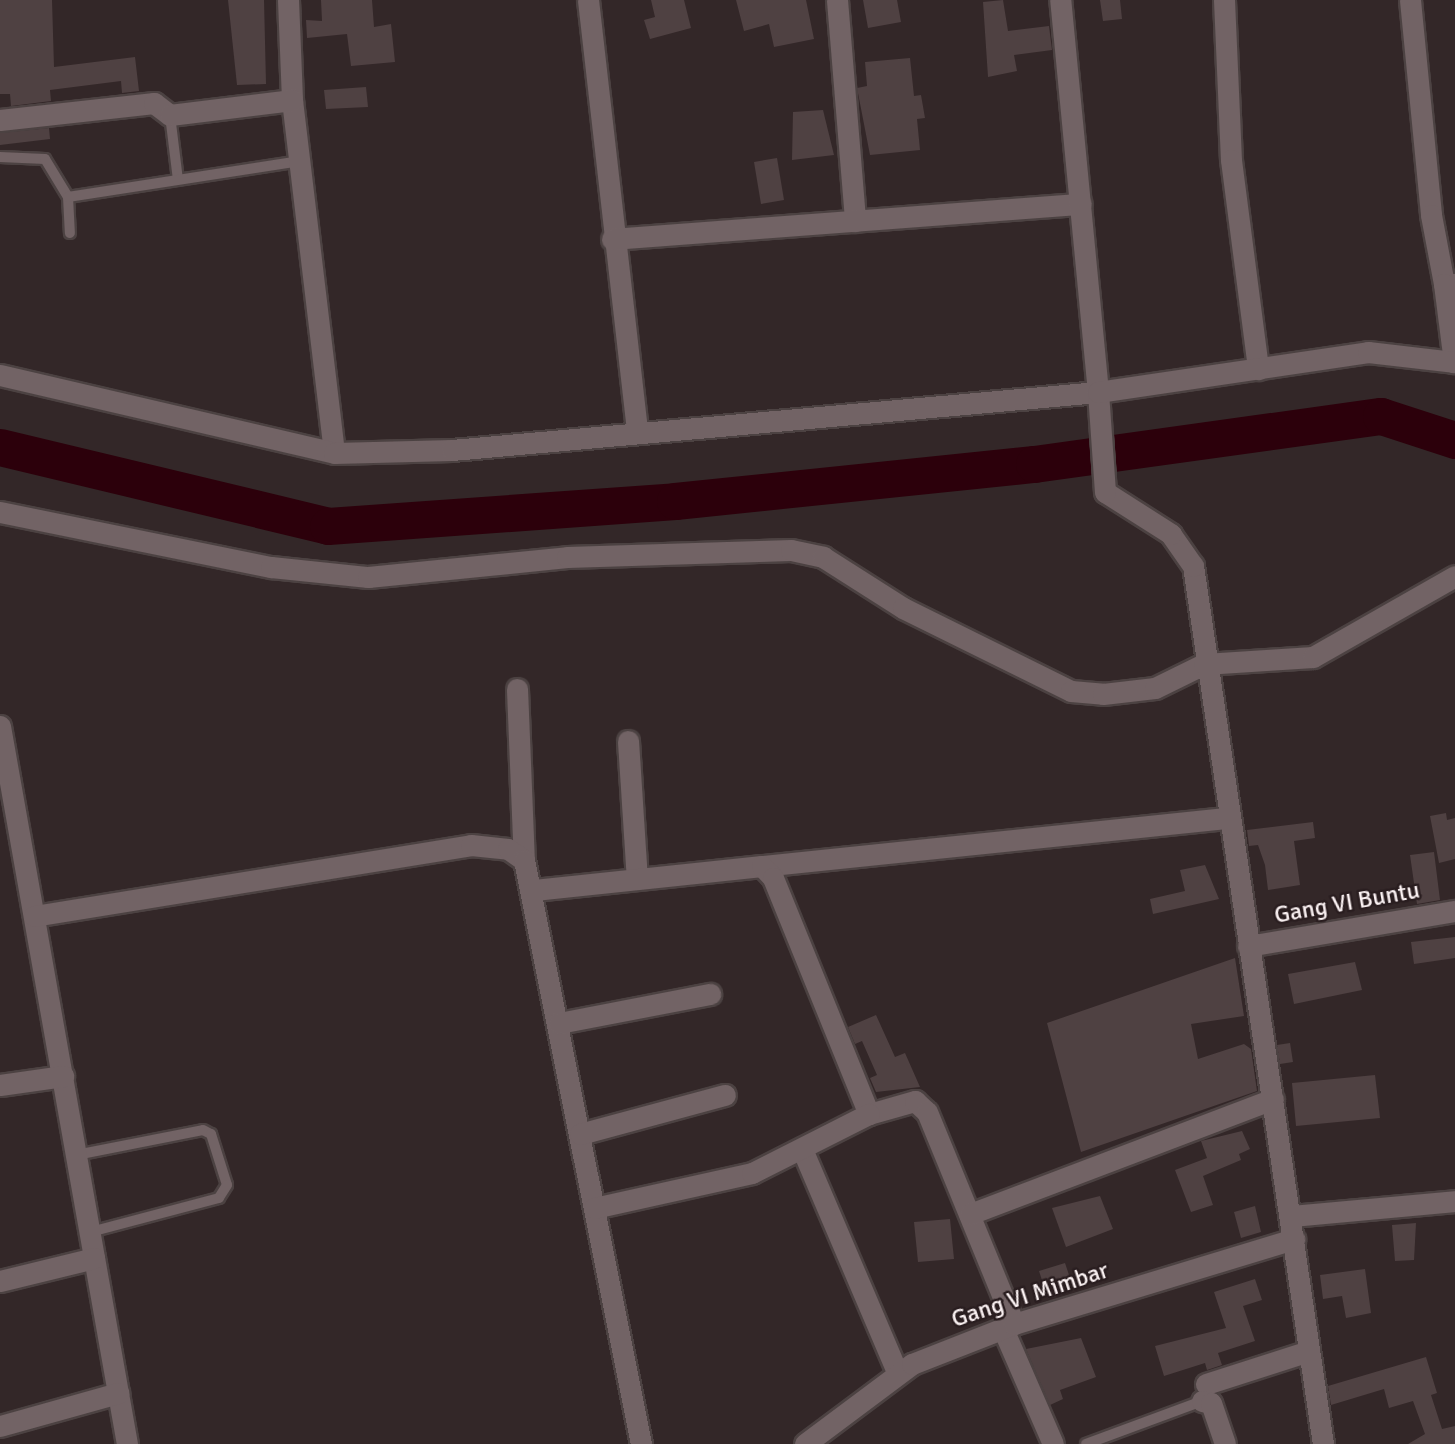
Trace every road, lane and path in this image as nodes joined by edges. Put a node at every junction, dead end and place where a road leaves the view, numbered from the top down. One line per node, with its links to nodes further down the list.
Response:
1 (288, 0): 7 (street)
2 (588, 0): 17 (street)
3 (837, 0): 15 (street)
4 (1060, 0): 14 (street)
5 (1224, 0): 20 (street)
6 (1410, 0): 18 (street)
7 (292, 100): 8 (street); 11 (street)
8 (170, 115): 9 (street); 12 (lane)
9 (0, 120)
10 (0, 157): 13 (lane)
11 (301, 161): 12 (lane); 24 (street)
12 (178, 180): 13 (lane)
13 (68, 197): 16 (lane)
14 (1081, 204): 15 (street); 22 (street)
15 (855, 221): 17 (street)
16 (70, 233)
17 (612, 239): 23 (street)
18 (1450, 284): 19 (street)
19 (1454, 362): 20 (street)
20 (1258, 369): 22 (street)
21 (0, 375): 24 (street)
22 (1098, 392): 23 (street); 27 (street)
23 (637, 432): 24 (street)
24 (334, 453)
25 (0, 512): 27 (street)
26 (1455, 576): 27 (street)
27 (1204, 664): 31 (street)
28 (517, 689): 32 (street)
29 (1, 737): 37 (street)
30 (628, 741): 34 (street)
31 (1228, 818): 33 (street); 38 (street)
32 (524, 860): 35 (street); 37 (street)
33 (762, 866): 34 (street); 45 (street)
34 (637, 879): 35 (street)
35 (534, 890): 40 (street)
36 (1455, 911): 38 (street, Gang VI Buntu)
37 (34, 916): 41 (street)
38 (1248, 946): 44 (street)
39 (710, 994): 40 (street)
40 (559, 1023): 46 (street)
41 (63, 1076): 42 (street); 48 (street)
42 (0, 1085)
43 (725, 1095): 46 (street)
44 (1273, 1099): 51 (street); 52 (street)
45 (869, 1114): 47 (street); 51 (street)
46 (580, 1134): 50 (street)
47 (802, 1149): 50 (street); 59 (street)
48 (76, 1155): 53 (street); 53 (lane)
49 (1455, 1201): 52 (street)
50 (594, 1208): 65 (street)
51 (970, 1214): 57 (street)
52 (1291, 1216): 54 (street)
53 (90, 1232): 55 (street)
54 (1294, 1240): 57 (street, Gang VI Mimbar); 58 (street)
55 (94, 1258): 56 (street); 60 (street)
56 (0, 1281)
57 (1008, 1326): 59 (street, Gang VI Mimbar); 66 (street)
58 (1310, 1351): 61 (street); 69 (street)
59 (897, 1372): 63 (street, Gang VI Mimbar)
60 (118, 1393): 62 (street); 64 (street)
61 (1204, 1393): 67 (lane); 68 (street)
62 (0, 1426)
63 (817, 1440)
64 (127, 1444)
65 (641, 1444)
66 (1053, 1444)
67 (1086, 1444)
68 (1225, 1444)
69 (1323, 1444)

